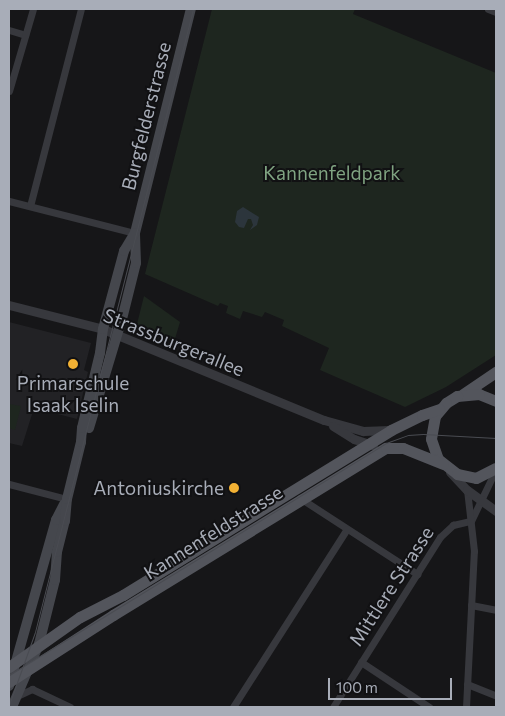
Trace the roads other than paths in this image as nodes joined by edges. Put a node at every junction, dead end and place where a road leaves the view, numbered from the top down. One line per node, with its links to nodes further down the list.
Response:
1 (33, 9): 7 (street)
2 (81, 9): 10 (street)
3 (191, 9): 11 (main road, Burgfelderstrasse)
4 (488, 9): 5 (street)
5 (496, 12)
6 (9, 30): 7 (street)
7 (25, 35): 8 (street)
8 (9, 91)
9 (9, 201): 10 (street)
10 (30, 206): 11 (street)
11 (135, 233): 13 (main road, Burgfelderstrasse); 14 (main road, Burgfelderstrasse)
12 (9, 305): 13 (street, Strassburgerallee)
13 (103, 329): 14 (street, Strassburgerallee); 21 (main road, Burgfelderstrasse)
14 (117, 336): 19 (street, Strassburgerallee); 21 (main road, Burgfelderstrasse)
15 (496, 372): 16 (main road, Kannenfeldstrasse)
16 (463, 394): 17 (main road); 18 (main road, Kannenfeldstrasse)
17 (496, 401)
18 (439, 409): 20 (main road, Kannenfeldstrasse); 24 (main road)
19 (324, 420): 20 (street, Strassburgerallee); 22 (street, Strassburgerallee)
20 (391, 430): 22 (main road, Kannenfeldstrasse)
21 (81, 442): 29 (main road, Burgfelderstrasse)
22 (368, 444): 23 (street, Strassburgerallee); 28 (main road, Kannenfeldstrasse)
23 (386, 448): 24 (main road); 28 (main road, Kannenfeldstrasse)
24 (443, 464): 25 (main road); 27 (street)
25 (496, 469): 30 (street)
26 (9, 484): 29 (street)
27 (467, 490): 30 (street); 32 (street)
28 (298, 494): 33 (street); 37 (main road, Kannenfeldstrasse); 40 (main road, Kannenfeldstrasse)
29 (67, 499): 37 (main road, Burgfelderstrasse); 39 (main road, Burgfelderstrasse)
30 (482, 502): 31 (street); 32 (street)
31 (496, 511)
32 (471, 521): 34 (street, Mittlere Strasse); 35 (street)
33 (347, 529): 34 (street); 48 (street)
34 (417, 574): 38 (street, Mittlere Strasse)
35 (471, 606): 36 (street); 42 (street)
36 (496, 610)
37 (39, 644): 39 (main road, Kannenfeldstrasse); 40 (main road, Burgfelderstrasse)
38 (362, 662): 49 (street, Mittlere Strasse); 50 (street)
39 (10, 663): 40 (street); 41 (main road, Burgfelderstrasse)
40 (26, 672): 41 (main road, Kannenfeldstrasse); 43 (street); 44 (main road, Burgfelderstrasse)
41 (9, 683)
42 (467, 684): 45 (street); 51 (street)
43 (32, 689): 44 (street); 47 (street)
44 (17, 696): 46 (main road, Burgfelderstrasse)
45 (496, 696)
46 (12, 707)
47 (70, 707)
48 (233, 707)
49 (333, 707)
50 (429, 707)
51 (466, 707)

